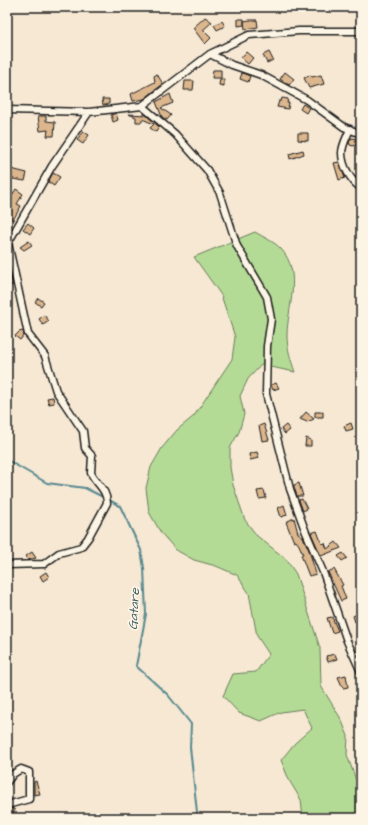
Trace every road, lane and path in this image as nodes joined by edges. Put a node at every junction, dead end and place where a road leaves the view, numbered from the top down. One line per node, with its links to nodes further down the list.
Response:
1 (361, 31): 2 (street)
2 (210, 54): 3 (street); 6 (street)
3 (142, 106): 5 (street); 11 (street)
4 (7, 110): 5 (street)
5 (89, 112): 9 (street)
6 (350, 130): 7 (street); 8 (street)
7 (361, 134)
8 (361, 188)
9 (8, 241): 10 (street)
10 (7, 565)
11 (361, 672)
12 (7, 782): 13 (street)
13 (7, 806)

